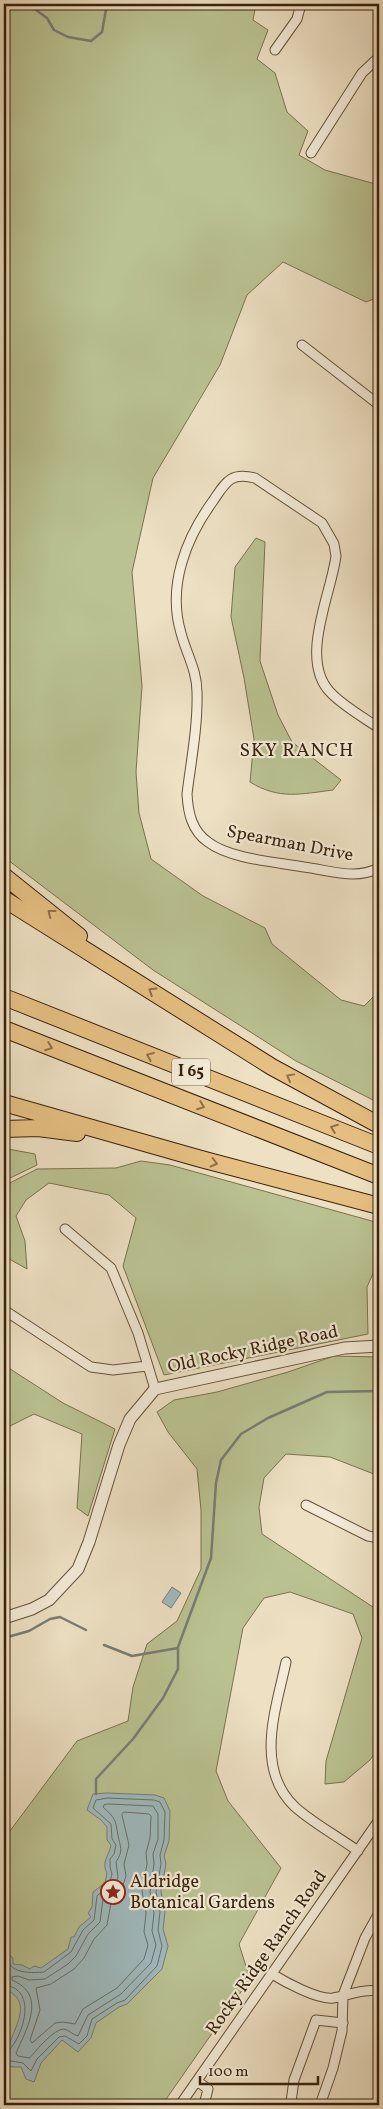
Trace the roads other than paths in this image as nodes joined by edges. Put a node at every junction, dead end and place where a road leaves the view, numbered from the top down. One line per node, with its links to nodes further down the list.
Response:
1 (301, 4): 2 (street)
2 (274, 50)
3 (379, 57): 4 (street)
4 (311, 153)
5 (302, 345): 6 (street)
6 (378, 401)
7 (379, 728): 8 (street, Spearman Drive)
8 (379, 868)
9 (4, 876): 11 (highway, one-way to 9)
10 (4, 899): 11 (highway)
11 (114, 967): 15 (highway, one-way to 11)
12 (4, 997): 18 (highway, I 65, one-way to 12)
13 (4, 1029): 19 (highway, I 65, one-way to 19)
14 (4, 1103): 17 (highway)
15 (379, 1126)
16 (4, 1129): 17 (highway)
17 (150, 1145): 20 (highway, one-way to 20)
18 (379, 1146)
19 (379, 1176)
20 (379, 1206)
21 (65, 1229): 24 (street)
22 (4, 1310): 24 (street)
23 (379, 1346): 25 (street, Old Rocky Ridge Road)
24 (147, 1366): 25 (street)
25 (155, 1389): 28 (street, Old Rocky Ridge Road)
26 (306, 1505): 27 (street)
27 (379, 1538)
28 (4, 1618)
29 (286, 1662): 31 (street)
30 (379, 1820): 31 (street, Rocky Ridge Ranch Road)
31 (358, 1851): 33 (street, Rocky Ridge Ranch Road)
32 (379, 1913): 35 (street)
33 (272, 1974): 35 (street); 37 (street, Rocky Ridge Ranch Road)
34 (379, 1991): 35 (street)
35 (343, 1995): 36 (street)
36 (342, 2023): 40 (street); 41 (street)
37 (197, 2081): 38 (street, Rocky Ridge Ranch Road); 39 (street)
38 (180, 2105)
39 (204, 2105)
40 (293, 2105)
41 (320, 2105)

